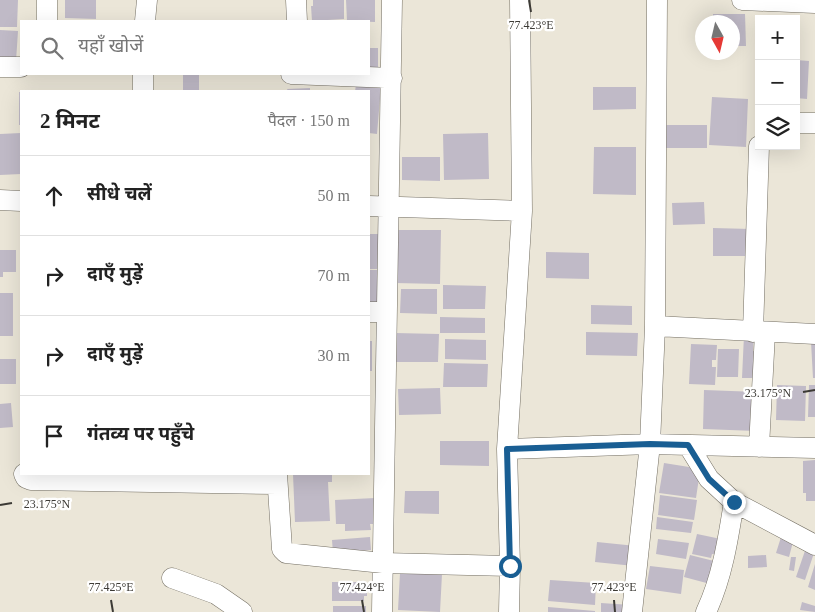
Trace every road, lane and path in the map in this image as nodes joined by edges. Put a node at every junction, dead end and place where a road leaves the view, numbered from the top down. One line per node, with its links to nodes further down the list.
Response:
1 (47, 0): 11 (street)
2 (146, 0): 12 (street)
3 (296, 0): 13 (street)
4 (392, 0): 18 (street)
5 (520, 0): 27 (street)
6 (657, 0): 29 (street)
7 (742, 0): 8 (street)
8 (760, 1): 9 (street); 10 (street)
9 (815, 4)
10 (760, 15)
11 (47, 20)
12 (145, 20)
13 (297, 20)
14 (0, 67): 15 (street)
15 (20, 67)
16 (143, 75): 19 (street)
17 (322, 75): 18 (street)
18 (392, 78): 26 (street)
19 (143, 90)
20 (800, 123): 21 (street)
21 (815, 123)
22 (759, 150): 30 (street)
23 (0, 200): 24 (street)
24 (20, 200)
25 (370, 206): 26 (street)
26 (389, 206): 27 (street); 28 (street)
27 (522, 211): 36 (street)
28 (378, 312): 41 (street)
29 (655, 326): 30 (street); 32 (street)
30 (759, 332): 31 (street); 34 (street)
31 (815, 334)
32 (650, 444): 33 (street); 36 (street); 47 (street)
33 (688, 445): 34 (street); 39 (street)
34 (759, 447): 35 (street)
35 (815, 448)
36 (507, 449): 42 (street)
37 (24, 475): 38 (street)
38 (277, 479): 41 (street)
39 (734, 502): 40 (street); 48 (street)
40 (815, 545)
41 (383, 563): 42 (street); 45 (street)
42 (510, 566): 46 (street)
43 (172, 578): 44 (street)
44 (242, 612)
45 (382, 612)
46 (509, 612)
47 (632, 612)
48 (706, 612)

